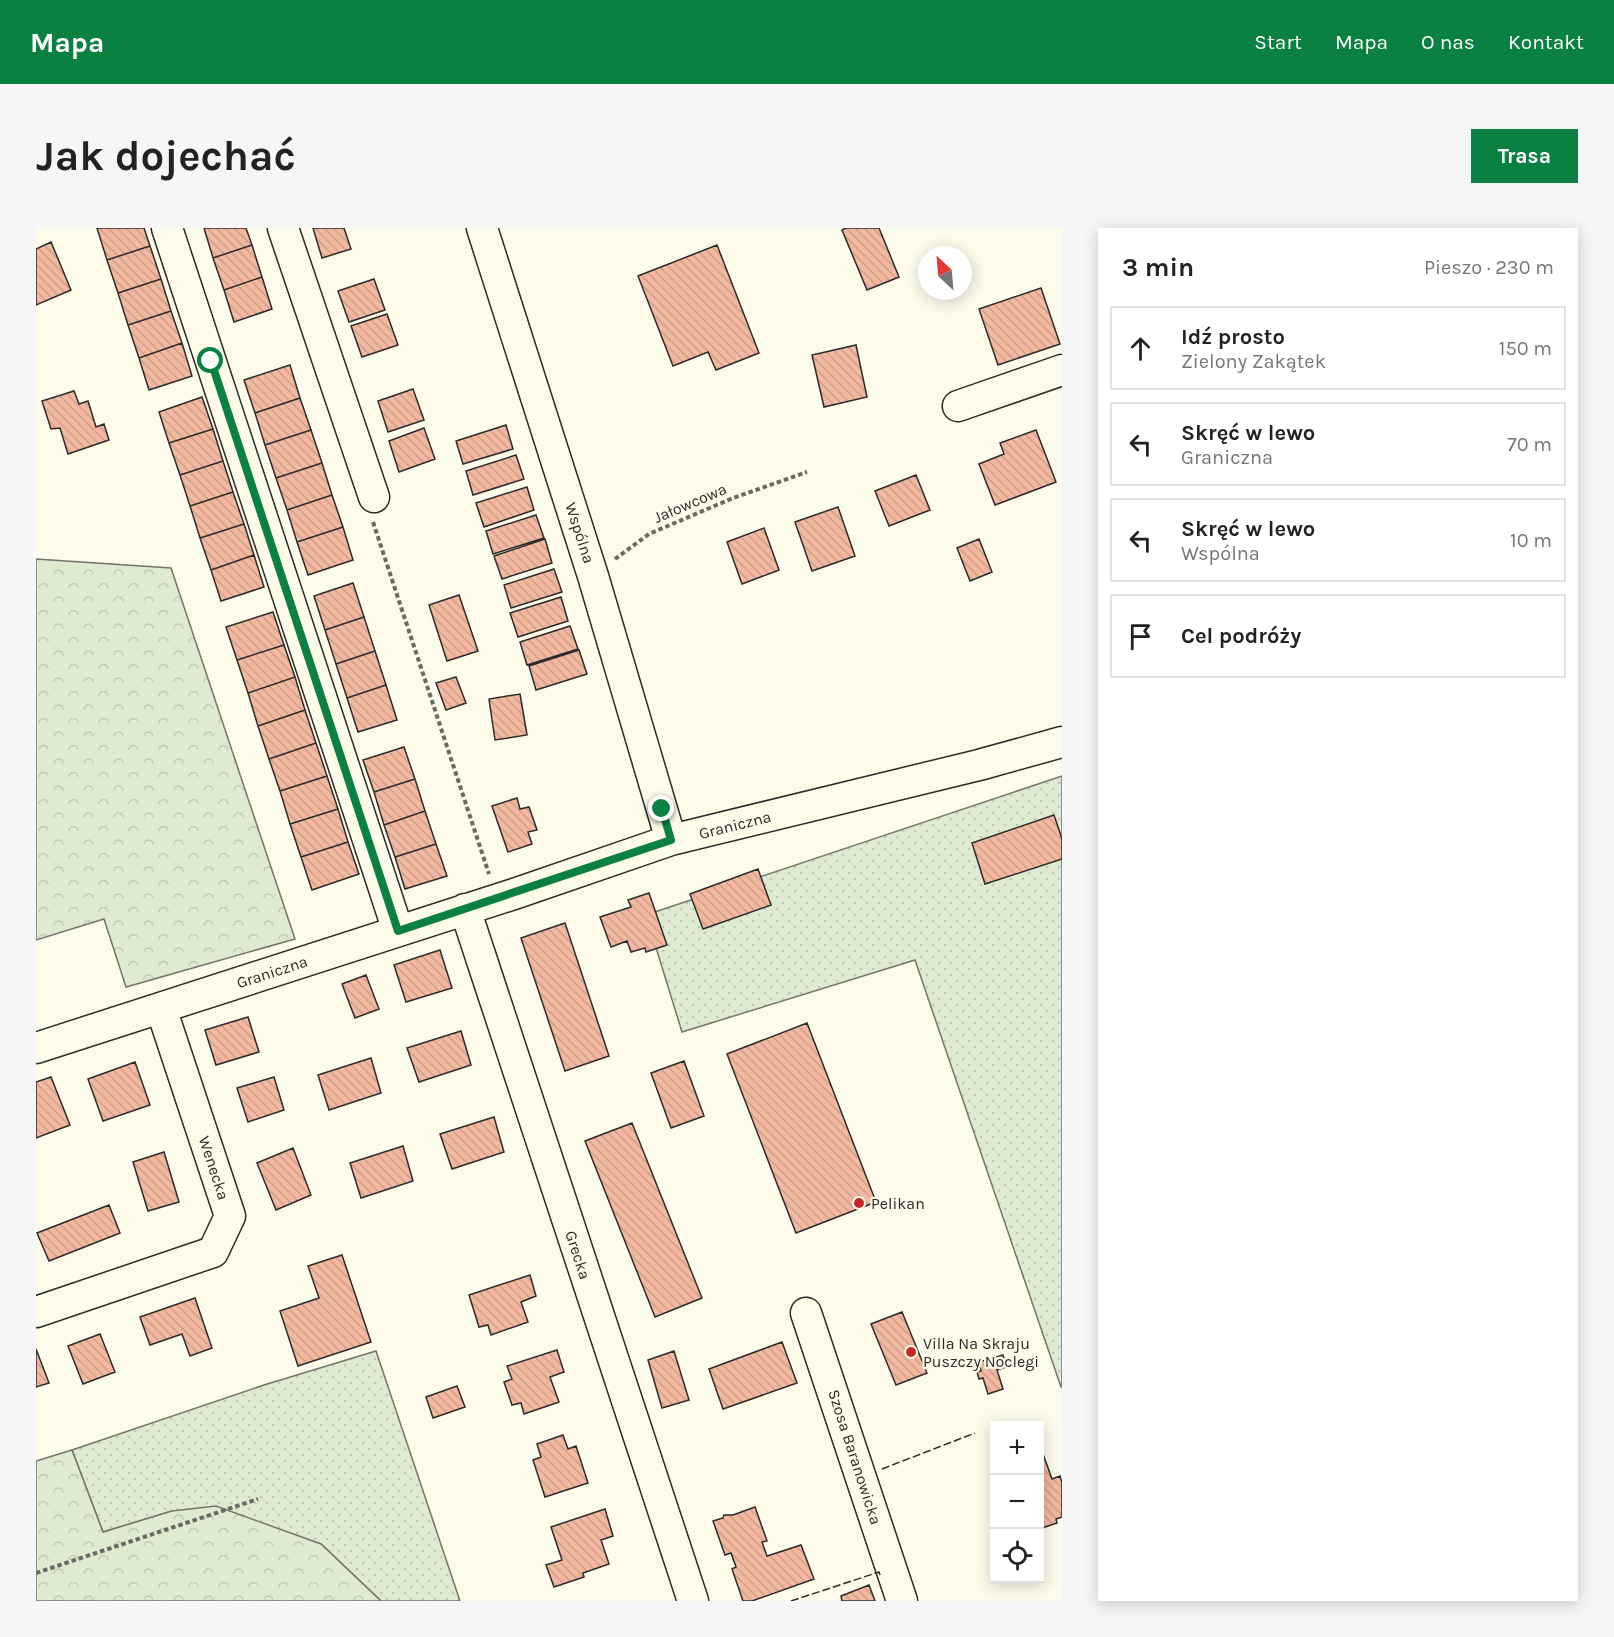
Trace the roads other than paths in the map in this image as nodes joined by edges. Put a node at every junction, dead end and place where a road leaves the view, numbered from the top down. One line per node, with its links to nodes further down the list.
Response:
1 (167, 228): 10 (street)
2 (283, 228): 6 (street)
3 (482, 228): 8 (street, Wspólna)
4 (1062, 370): 5 (street)
5 (958, 406)
6 (374, 497)
7 (1062, 742): 8 (street, Graniczna)
8 (671, 840): 9 (street, Graniczna)
9 (465, 909): 10 (street, Graniczna); 15 (street, Grecka)
10 (398, 931): 11 (street, Graniczna)
11 (161, 1008): 12 (street, Graniczna); 13 (street, Wenecka)
12 (36, 1048)
13 (36, 1312)
14 (806, 1313): 16 (street, Szosa Baranowicka)
15 (693, 1601)
16 (902, 1601)

